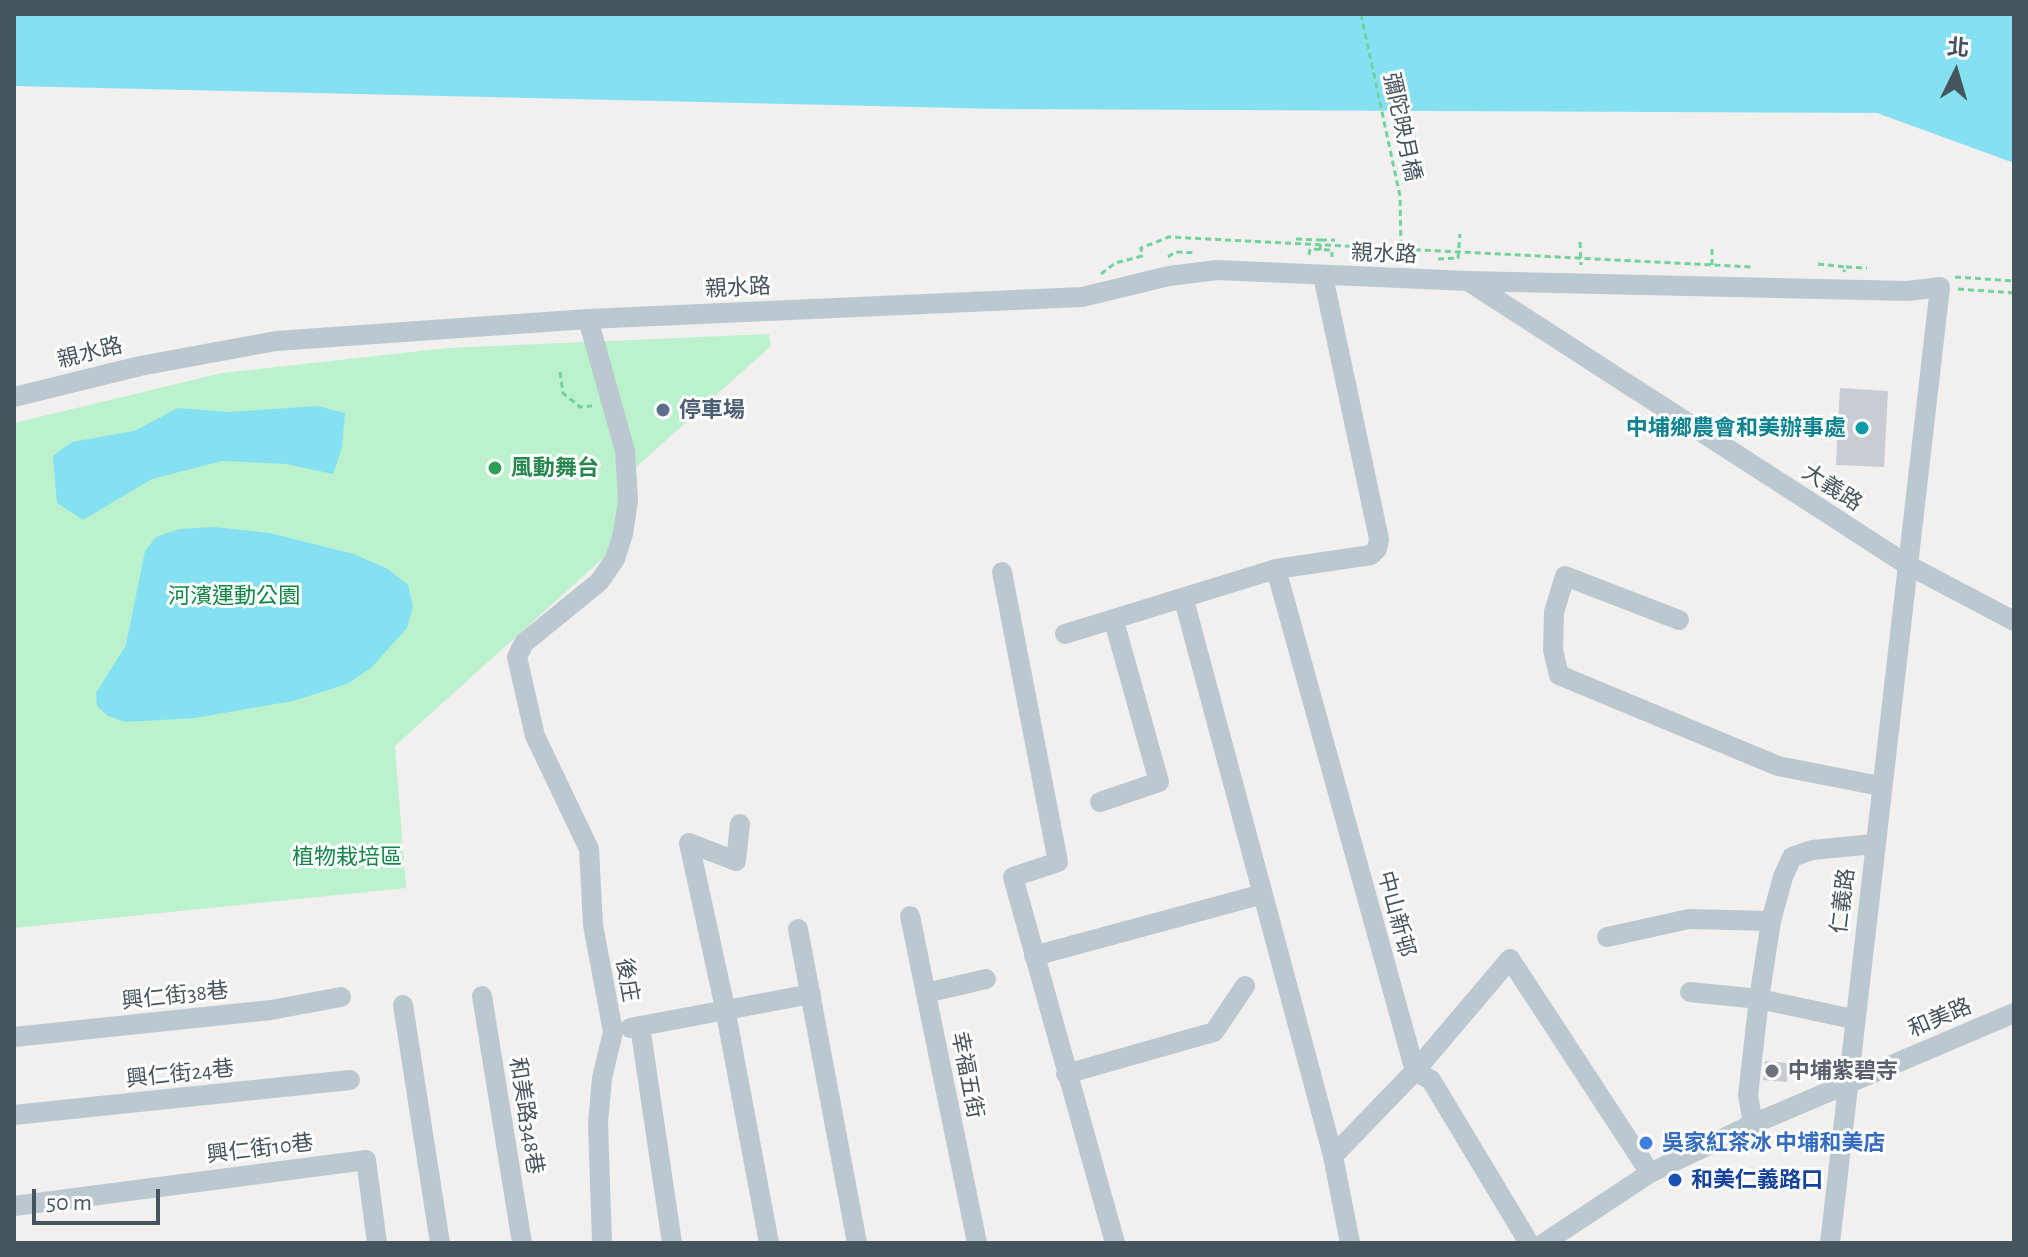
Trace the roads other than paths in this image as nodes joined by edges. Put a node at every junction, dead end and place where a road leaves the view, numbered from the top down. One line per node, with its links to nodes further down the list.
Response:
1 (1323, 276): 2 (street, 親水路); 4 (street, 親水路); 7 (street)
2 (1468, 281): 3 (street, 親水路); 6 (street, 大義路)
3 (1946, 282): 6 (street, 仁義路)
4 (588, 319): 5 (street, 親水路); 37 (street, 後庄)
5 (14, 397)
6 (1906, 564): 12 (street, 大義路); 14 (street, 仁義路)
7 (1276, 569): 9 (street); 39 (street, 中山新邨)
8 (1002, 572): 23 (street)
9 (1184, 600): 11 (street); 18 (street)
10 (1679, 620): 14 (street)
11 (1114, 621): 13 (street); 15 (street)
12 (2014, 621)
13 (1065, 634)
14 (1880, 786): 17 (street, 仁義路)
15 (1100, 802)
16 (740, 824): 33 (street)
17 (1874, 844): 20 (street); 35 (street, 仁義路)
18 (1263, 894): 23 (street); 45 (street)
19 (910, 916): 27 (street, 幸福五街)
20 (1771, 921): 22 (street); 31 (street)
21 (798, 929): 28 (street)
22 (1607, 937)
23 (1034, 956): 40 (street)
24 (986, 979): 27 (street)
25 (1245, 986): 40 (street)
26 (1690, 992): 31 (street)
27 (926, 993): 55 (street, 幸福五街)
28 (811, 994): 33 (street); 54 (street)
29 (482, 996): 50 (street, 和美路348巷)
30 (341, 997): 38 (street, 興仁街38巷)
31 (1759, 999): 35 (street); 44 (street)
32 (403, 1005): 49 (street)
33 (725, 1008): 36 (street); 53 (street)
34 (2014, 1013): 42 (street, 和美路)
35 (1853, 1019): 42 (street, 仁義路)
36 (640, 1026): 37 (street); 52 (street, 後庄)
37 (613, 1032): 51 (street, 後庄)
38 (14, 1037)
39 (1415, 1071): 45 (street); 46 (street); 58 (street, 中山新邨)
40 (1066, 1074): 56 (street)
41 (350, 1080): 43 (street, 興仁街24巷)
42 (1847, 1085): 44 (street, 和美路); 60 (street, 仁義路)
43 (14, 1115)
44 (1753, 1124): 46 (street, 和美路)
45 (1333, 1156): 57 (street)
46 (1650, 1173): 59 (street, 和美路)
47 (14, 1206): 48 (street, 興仁街10巷)
48 (377, 1243)
49 (440, 1243)
50 (522, 1243)
51 (602, 1243)
52 (672, 1243)
53 (769, 1243)
54 (857, 1243)
55 (977, 1243)
56 (1115, 1243)
57 (1349, 1243)
58 (1529, 1243)
59 (1544, 1243)
60 (1830, 1243)

